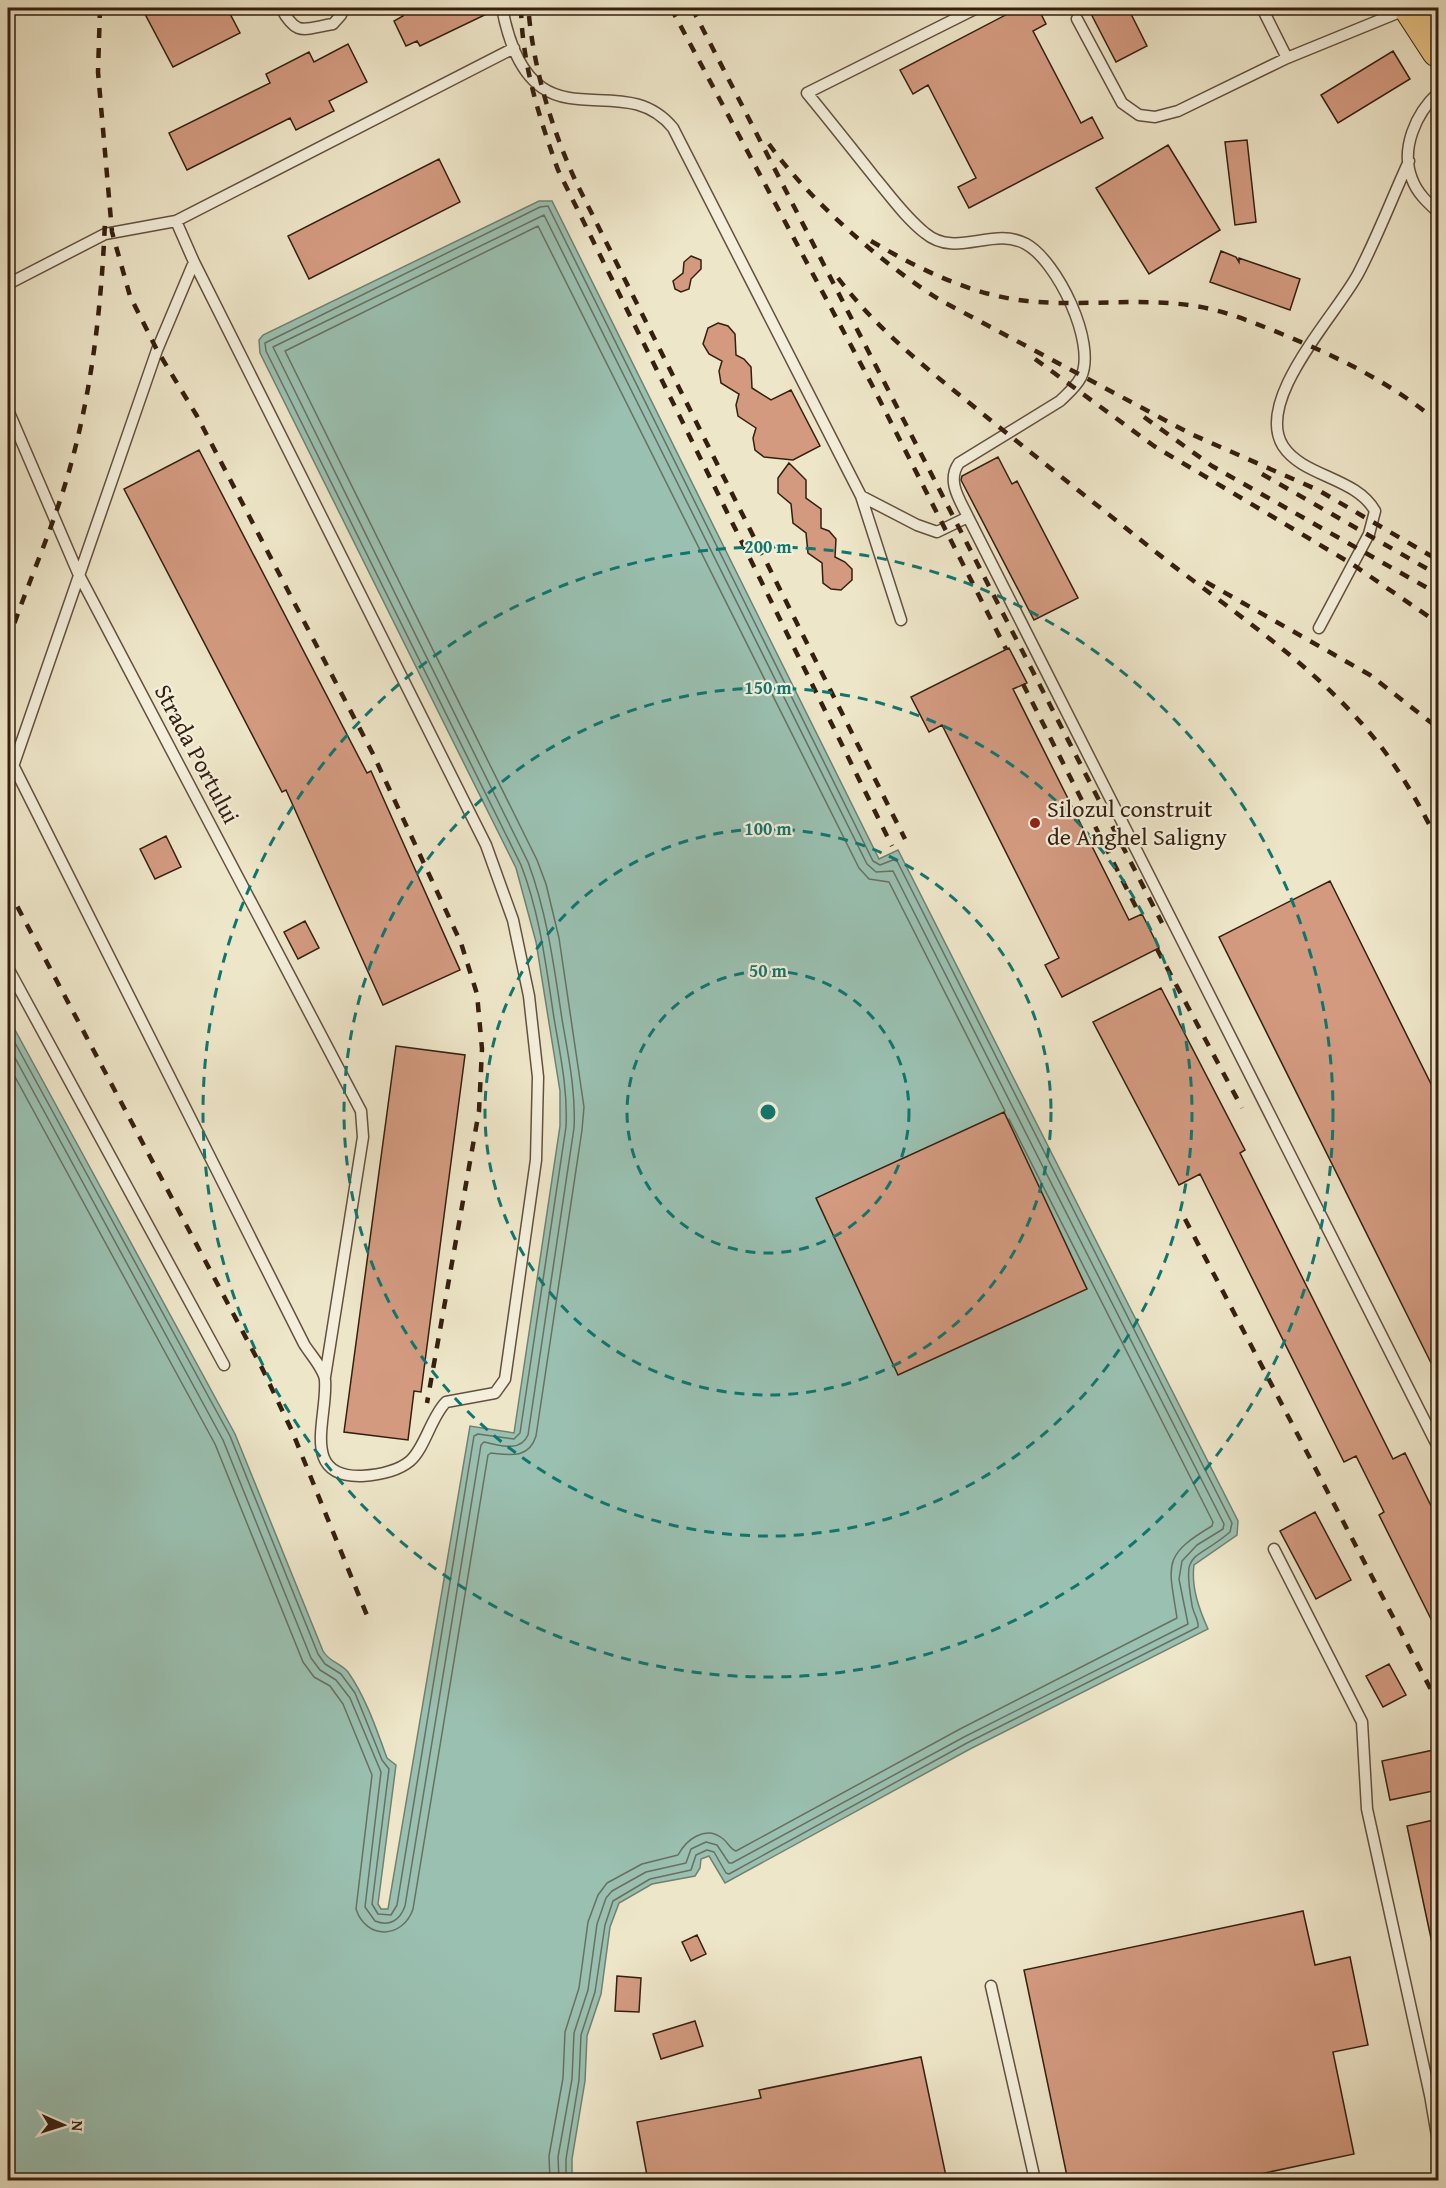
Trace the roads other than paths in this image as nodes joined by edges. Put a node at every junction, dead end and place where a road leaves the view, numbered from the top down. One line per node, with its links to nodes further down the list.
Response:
1 (281, 8): 2 (lane)
2 (343, 8)
3 (502, 8): 8 (lane)
4 (977, 8): 19 (lane)
5 (1262, 8): 10 (lane)
6 (1410, 8): 9 (main road); 10 (lane)
7 (1077, 19): 10 (lane)
8 (514, 48): 14 (lane); 18 (lane)
9 (1438, 51)
10 (1287, 58)
11 (1438, 93): 12 (lane)
12 (1409, 161): 13 (lane); 22 (lane)
13 (1438, 212)
14 (176, 220): 15 (lane); 16 (lane)
15 (194, 262): 20 (lane); 27 (lane)
16 (8, 284)
17 (8, 410): 20 (lane, Strada Portului)
18 (861, 496): 19 (lane); 21 (lane)
19 (968, 517): 28 (lane)
20 (78, 573): 23 (lane); 27 (lane, Strada Portului)
21 (901, 620)
22 (1319, 628)
23 (13, 765): 24 (lane); 27 (lane)
24 (8, 781)
25 (8, 968): 26 (lane)
26 (224, 1365)
27 (325, 1377)
28 (1438, 1447)
29 (1274, 1548): 31 (lane)
30 (991, 1986): 33 (lane)
31 (1434, 2094): 32 (lane)
32 (1438, 2142)
33 (1035, 2181)

